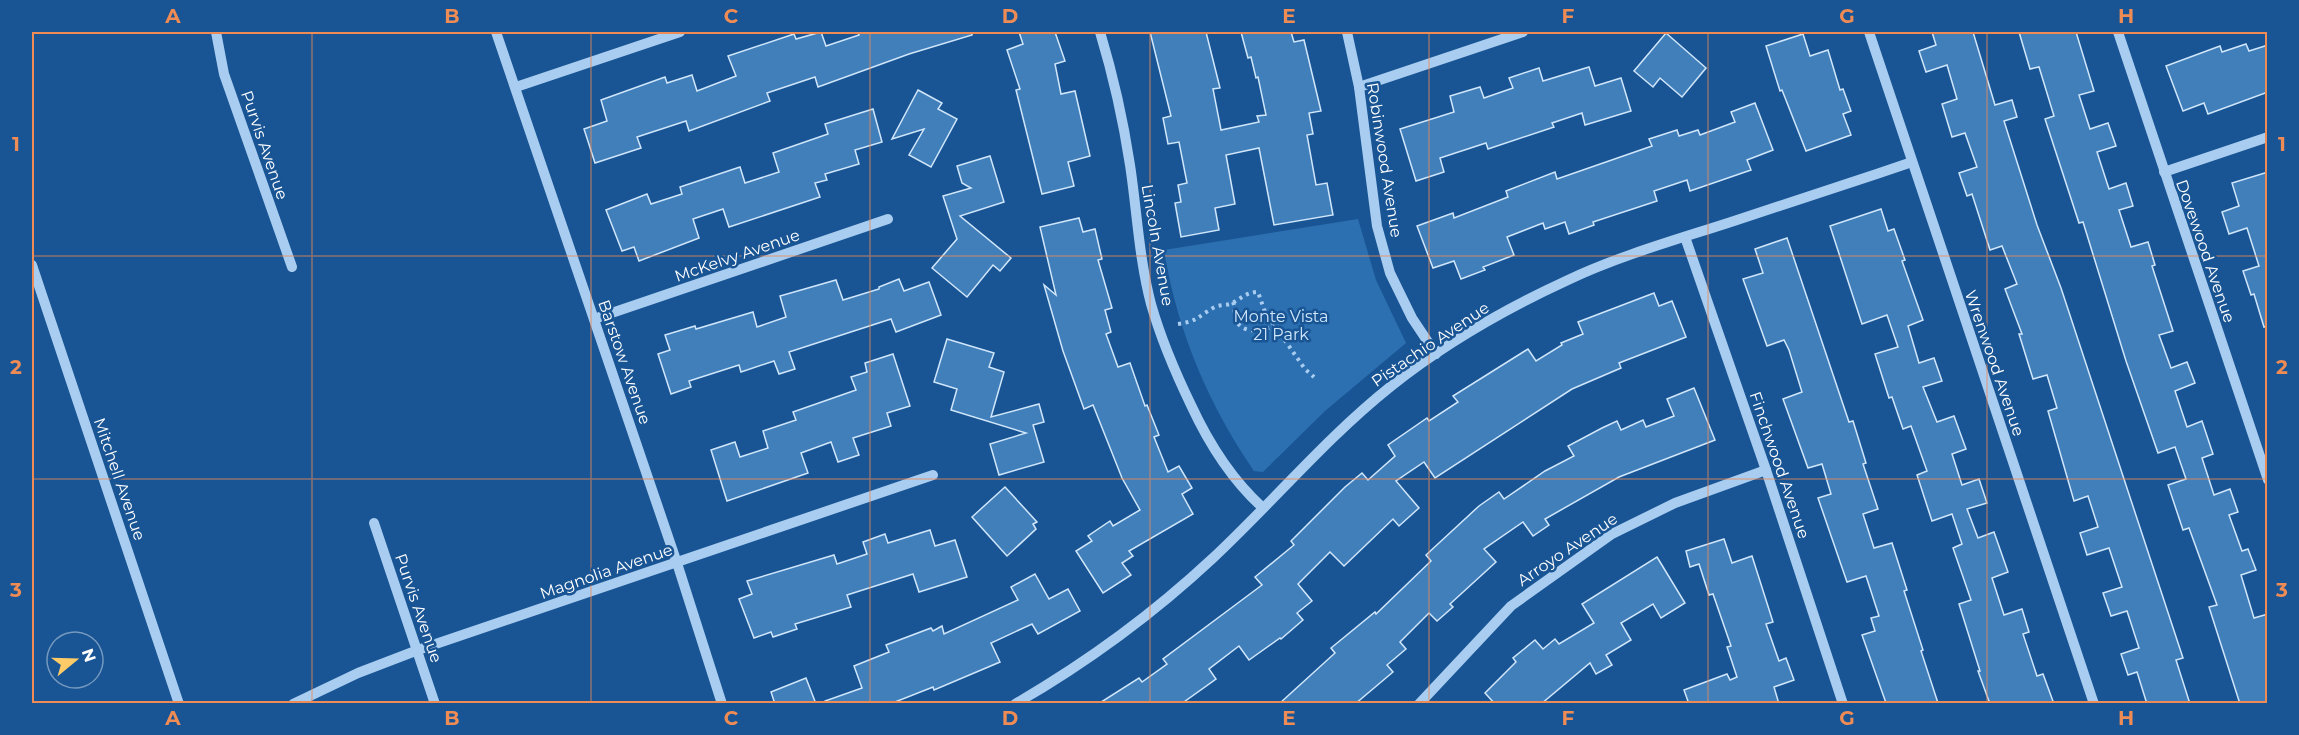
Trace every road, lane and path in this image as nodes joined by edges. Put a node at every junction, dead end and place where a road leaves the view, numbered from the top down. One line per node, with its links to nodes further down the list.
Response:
1 (216, 32): 17 (street, Purvis Avenue)
2 (496, 32): 9 (street, Barstow Avenue)
3 (680, 32): 9 (street)
4 (1100, 32): 27 (street, Lincoln Avenue)
5 (1347, 32): 10 (street, Robinwood Avenue)
6 (1523, 32): 10 (street)
7 (1869, 32): 12 (street, Wrenwood Avenue)
8 (2118, 32): 13 (street, Dovewood Avenue)
9 (516, 87): 19 (street, Barstow Avenue)
10 (1359, 87): 22 (street, Robinwood Avenue)
11 (2268, 137): 13 (street)
12 (1912, 162): 15 (street, Pistachio Avenue); 38 (street, Wrenwood Avenue)
13 (2164, 172): 26 (street, Dovewood Avenue)
14 (888, 219): 19 (street, McKelvy Avenue)
15 (1685, 237): 22 (street, Pistachio Avenue); 24 (street, Finchwood Avenue)
16 (32, 265): 31 (street, Mitchell Avenue)
17 (292, 267)
18 (1233, 302): 20 (path); 21 (path); 21 (path)
19 (594, 319): 29 (street, Barstow Avenue)
20 (1178, 324)
21 (1275, 326): 23 (path)
22 (1436, 354): 27 (street, Pistachio Avenue)
23 (1314, 377)
24 (1766, 470): 36 (street, Arroyo Avenue); 37 (street, Finchwood Avenue)
25 (933, 475): 29 (street, Magnolia Avenue)
26 (2268, 480)
27 (1263, 508): 35 (street, Pistachio Avenue)
28 (374, 523): 30 (street, Purvis Avenue)
29 (677, 563): 30 (street, Magnolia Avenue); 34 (street, Barstow Avenue)
30 (418, 650): 32 (street, Magnolia Avenue); 33 (street, Purvis Avenue)
31 (179, 704)
32 (293, 704)
33 (435, 704)
34 (722, 704)
35 (1016, 704)
36 (1419, 704)
37 (1843, 704)
38 (2094, 704)

